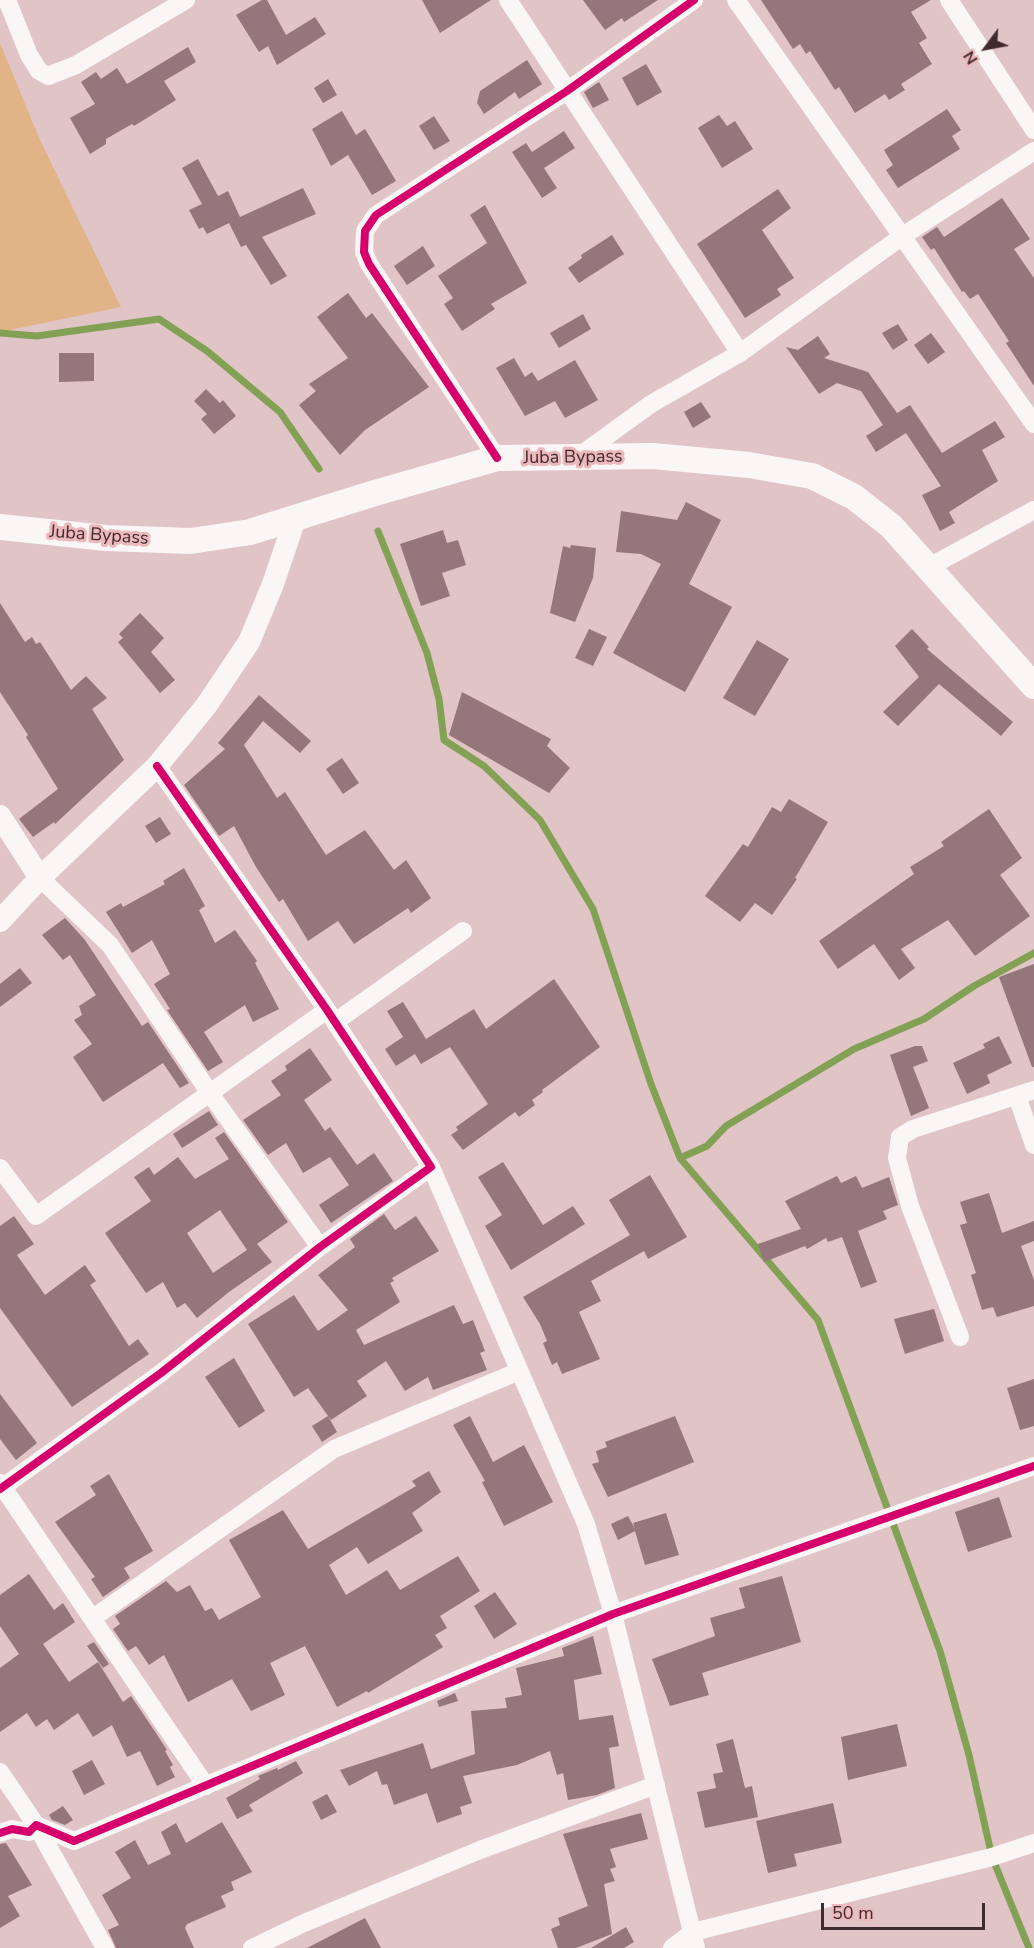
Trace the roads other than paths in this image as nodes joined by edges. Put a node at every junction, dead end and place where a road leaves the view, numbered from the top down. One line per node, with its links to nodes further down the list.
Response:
1 (7, 0): 2 (street)
2 (186, 0)
3 (508, 0): 7 (street)
4 (694, 0): 7 (street)
5 (736, 0): 10 (street)
6 (949, 0): 8 (street)
7 (567, 91): 11 (street); 13 (street)
8 (1034, 130)
9 (1034, 151): 10 (street)
10 (904, 235): 11 (street); 12 (street)
11 (740, 353): 14 (street)
12 (1034, 424)
13 (496, 458): 14 (main road, Juba Bypass); 16 (main road, Juba Bypass)
14 (574, 459): 18 (main road, Juba Bypass)
15 (1034, 510): 18 (street)
16 (295, 519): 17 (main road, Juba Bypass); 20 (street)
17 (0, 527)
18 (929, 567): 19 (main road, Juba Bypass)
19 (1034, 686)
20 (157, 766): 22 (street); 25 (street)
21 (0, 816): 22 (street)
22 (40, 878): 23 (street); 26 (street)
23 (0, 921)
24 (463, 931): 25 (street)
25 (331, 1016): 26 (street); 29 (street)
26 (209, 1092): 30 (street); 31 (street)
27 (1025, 1093): 28 (street); 32 (street)
28 (1034, 1145)
29 (431, 1167): 31 (street); 33 (street)
30 (0, 1168)
31 (320, 1247): 35 (street)
32 (960, 1337)
33 (517, 1372): 36 (street); 37 (street)
34 (1034, 1466): 36 (street)
35 (1, 1487): 37 (street)
36 (613, 1614): 39 (street); 40 (street); 43 (street)
37 (93, 1618): 40 (street)
38 (0, 1772): 41 (street)
39 (656, 1785): 45 (street); 47 (street)
40 (206, 1786): 41 (street)
41 (36, 1826): 42 (street); 43 (street)
42 (0, 1833)
43 (45, 1843): 46 (street)
44 (1034, 1843): 45 (street)
45 (695, 1940): 48 (street)
46 (105, 1948)
47 (252, 1948)
48 (672, 1948)

